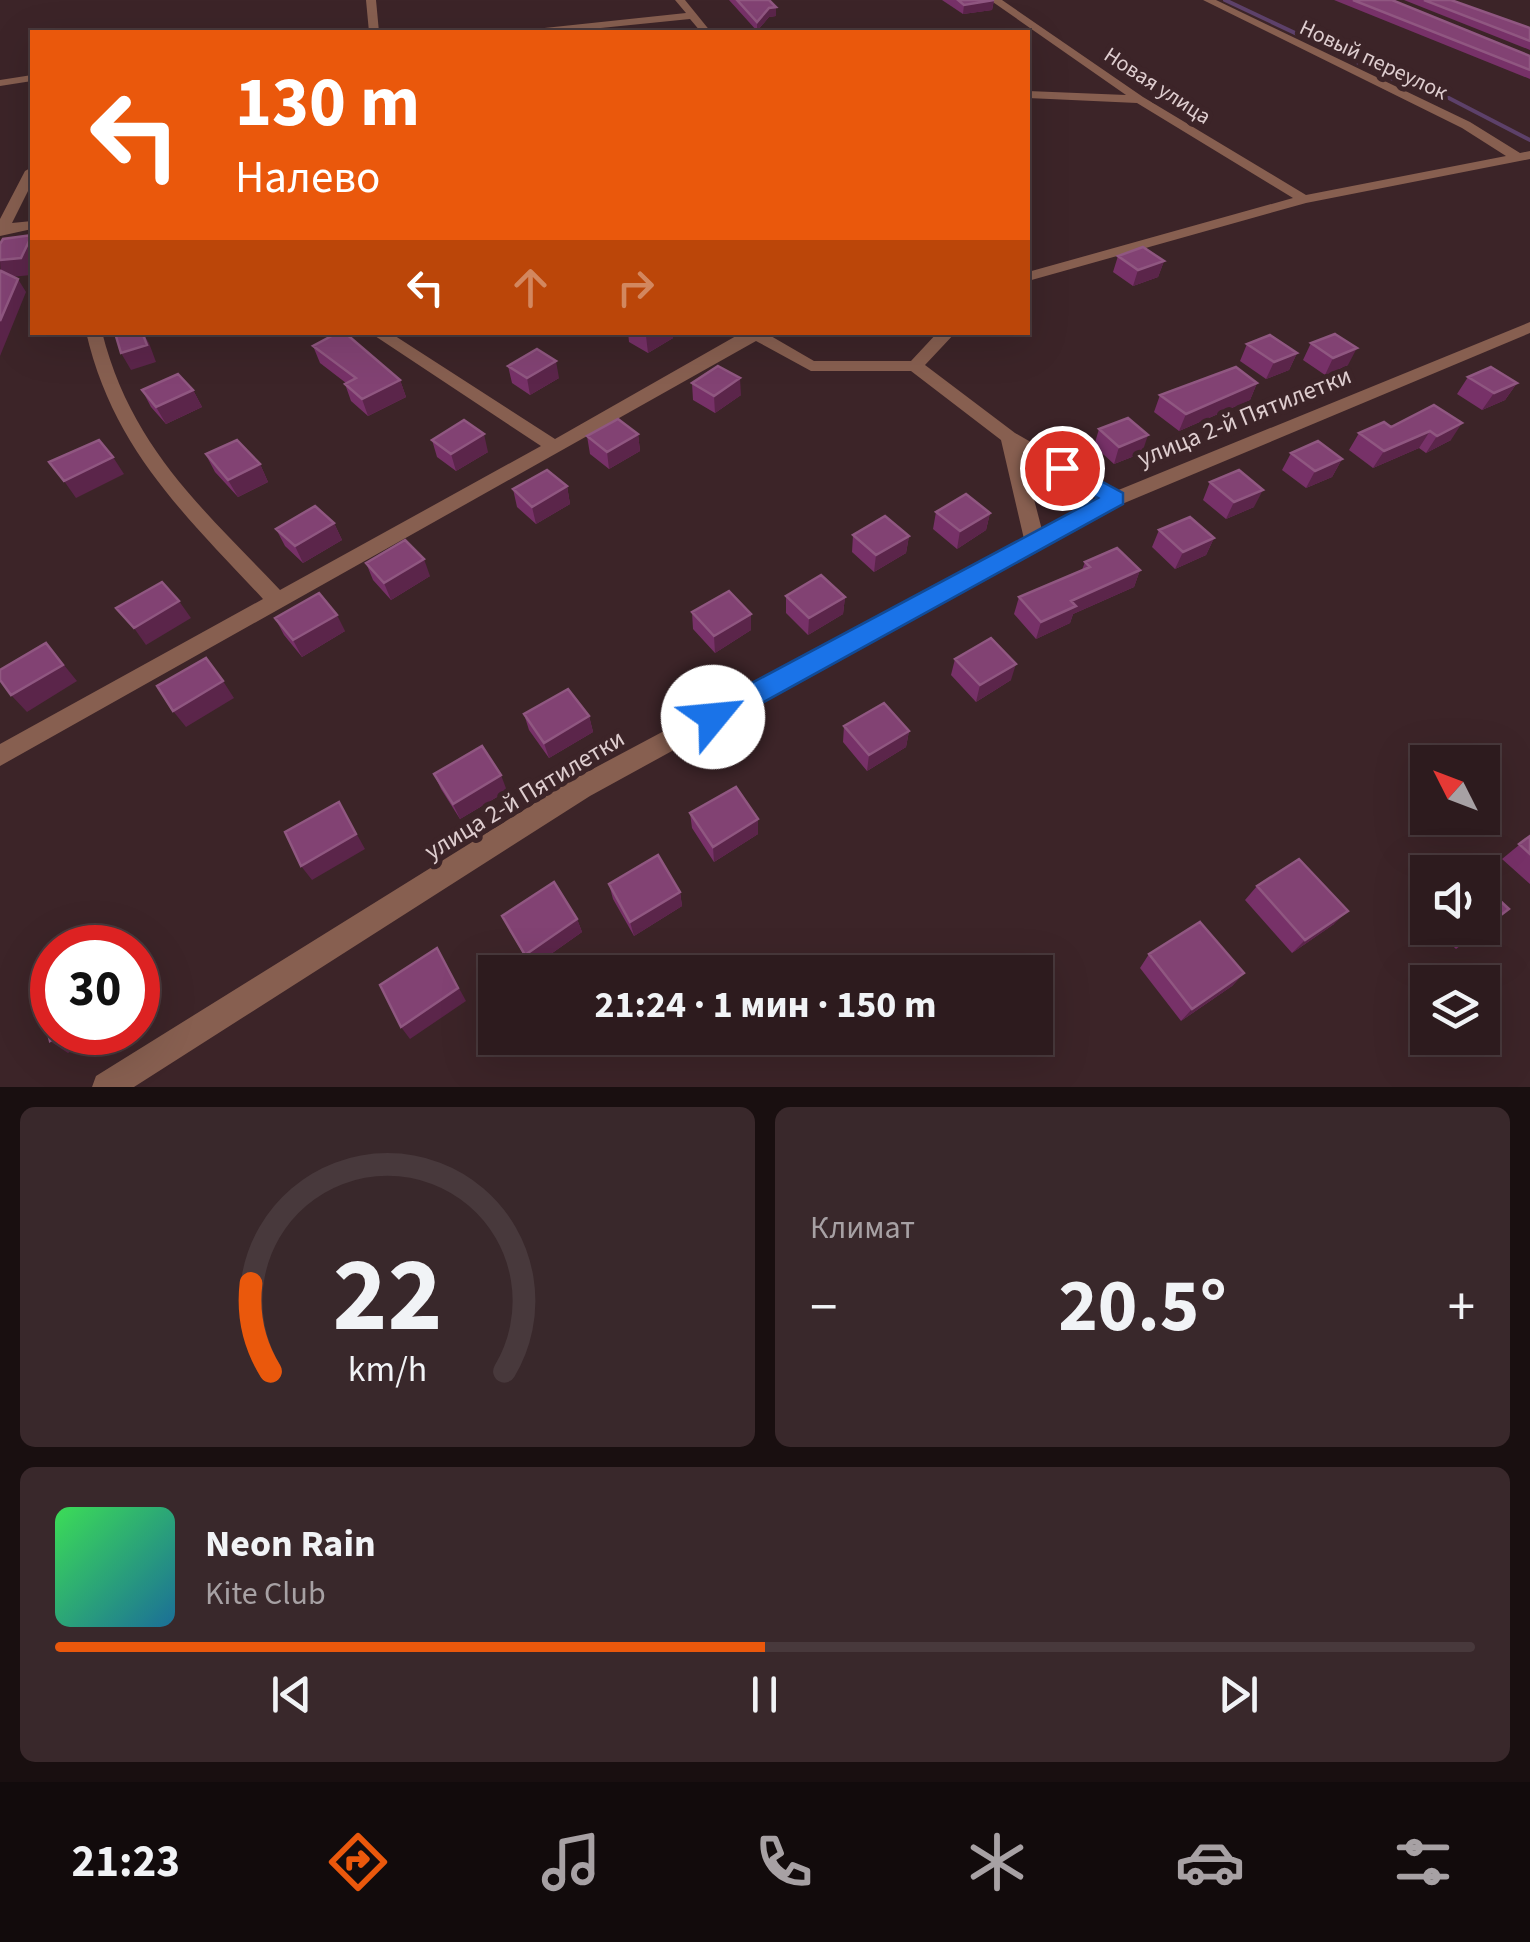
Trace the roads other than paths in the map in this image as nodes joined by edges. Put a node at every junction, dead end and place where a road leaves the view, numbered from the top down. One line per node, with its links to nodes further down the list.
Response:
1 (371, 0): 6 (street)
2 (680, 0): 5 (street)
3 (996, 0): 12 (street, Новая улица)
4 (1208, 0): 13 (street, Новый переулок)
5 (691, 16): 7 (street); 8 (street)
6 (374, 30)
7 (554, 30)
8 (704, 30)
9 (30, 78): 10 (street)
10 (0, 82)
11 (1030, 94): 12 (street)
12 (1139, 99): 15 (street, Новая улица)
13 (1525, 157): 15 (street)
14 (30, 175): 17 (street)
15 (1304, 198): 18 (street)
16 (30, 225): 17 (street)
17 (1, 230)
18 (1030, 277)
19 (1530, 328): 28 (street, улица 2-й Пятилетки)
20 (94, 335): 30 (street)
21 (382, 335): 27 (street)
22 (751, 335): 27 (street)
23 (755, 335): 25 (street)
24 (945, 335): 25 (street)
25 (915, 366): 26 (street)
26 (1010, 436): 28 (street); 29 (street)
27 (556, 448): 30 (street)
28 (1115, 499): 29 (street, улица 2-й Пятилетки)
29 (1035, 542): 32 (street, улица 2-й Пятилетки)
30 (279, 602): 31 (street)
31 (0, 756)
32 (107, 1087)

